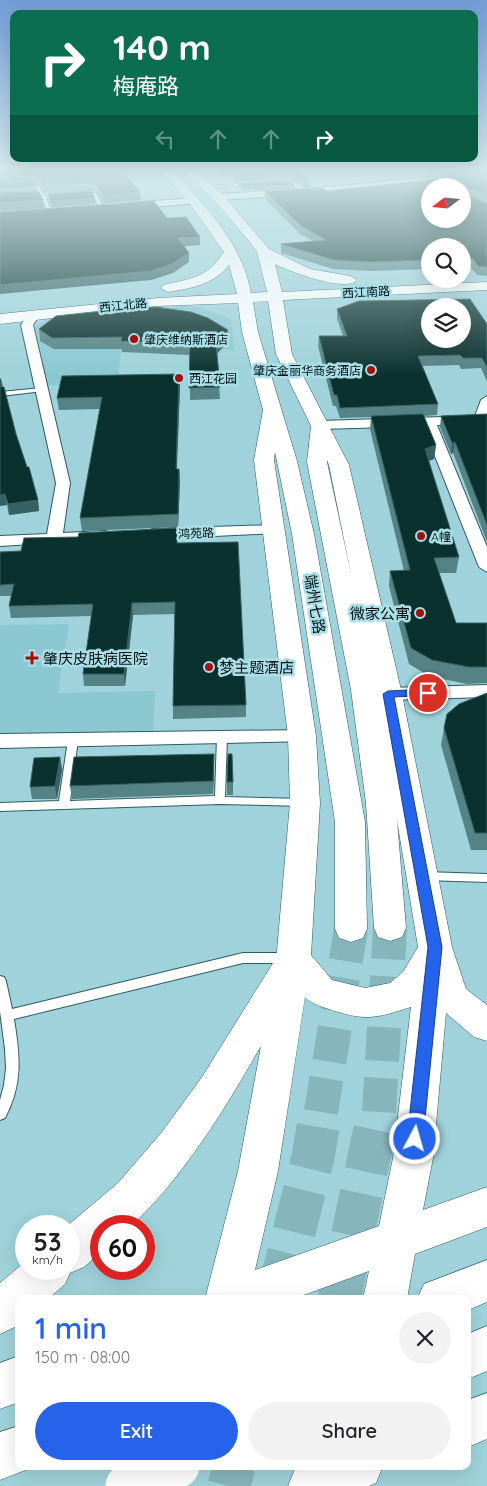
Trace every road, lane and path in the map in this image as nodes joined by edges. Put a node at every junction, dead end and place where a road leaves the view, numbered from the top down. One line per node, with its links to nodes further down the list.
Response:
1 (246, 237): 3 (main road)
2 (253, 237): 5 (main road)
3 (221, 238): 4 (main road, 端州七路)
4 (232, 252): 14 (main road, 端州七路); 15 (main road)
5 (264, 252): 8 (main road); 13 (main road)
6 (487, 276): 7 (main road)
7 (471, 277)
8 (374, 281): 9 (main road, 西江南路); 13 (main road, 西江南路)
9 (421, 282)
10 (421, 282): 16 (main road, 西江南路)
11 (471, 285): 12 (main road, 西江南路)
12 (487, 286)
13 (274, 290): 14 (main road, 西江南路); 16 (main road, 西江南路); 21 (main road)
14 (245, 291): 15 (main road, 西江北路); 18 (main road, 西江北路); 23 (main road, 端州七路)
15 (142, 293): 17 (main road, 西江北路)
16 (337, 293): 21 (main road)
17 (117, 300): 18 (main road, 西江北路); 19 (main road, 西江北路); 20 (main road, 西江北路)
18 (158, 302): 23 (main road)
19 (0, 310)
20 (33, 316): 22 (main road, 西江北路); 24 (street)
21 (280, 317): 29 (main road)
22 (0, 319)
23 (250, 332): 27 (main road, 端州七路)
24 (42, 390): 25 (lane); 31 (street)
25 (0, 394)
26 (487, 400): 28 (street)
27 (272, 410): 30 (main road); 46 (main road, 端州七路)
28 (429, 423): 29 (street); 33 (street)
29 (320, 425): 35 (main road); 47 (main road, 端州七路)
30 (273, 530): 31 (street, 鸿苑路); 36 (main road)
31 (54, 538): 32 (street, 鸿苑路)
32 (0, 541)
33 (487, 567)
34 (487, 691): 35 (street)
35 (388, 694): 44 (main road)
36 (302, 736): 37 (street); 41 (main road)
37 (222, 737): 38 (street); 40 (lane)
38 (73, 740): 39 (street); 42 (lane)
39 (0, 741)
40 (220, 800): 41 (lane); 42 (lane)
41 (306, 803): 49 (main road)
42 (64, 805): 43 (lane)
43 (0, 807)
44 (424, 876): 45 (lane); 48 (main road)
45 (487, 878)
46 (351, 928)
47 (390, 928)
48 (435, 947): 49 (main road); 52 (main road); 55 (main road)
49 (294, 958): 51 (lane); 56 (main road); 60 (main road)
50 (0, 981): 51 (lane)
51 (8, 1015): 53 (lane)
52 (487, 1026)
53 (0, 1114)
54 (487, 1207): 55 (main road)
55 (398, 1238): 61 (main road); 62 (main road)
56 (80, 1242)
57 (37, 1280): 59 (main road)
58 (487, 1281): 63 (main road)
59 (20, 1295)
60 (229, 1295)
61 (245, 1295)
62 (386, 1295)
63 (450, 1295)
64 (15, 1299): 65 (main road)
65 (0, 1312)
66 (487, 1348): 67 (main road)
67 (471, 1355)
68 (15, 1380): 69 (main road)
69 (0, 1386)
70 (487, 1416): 71 (main road)
71 (471, 1422)
72 (15, 1451): 73 (main road)
73 (0, 1456)
74 (168, 1470): 76 (main road, bridge)
75 (173, 1470): 77 (main road)
76 (127, 1486)
77 (168, 1486)

